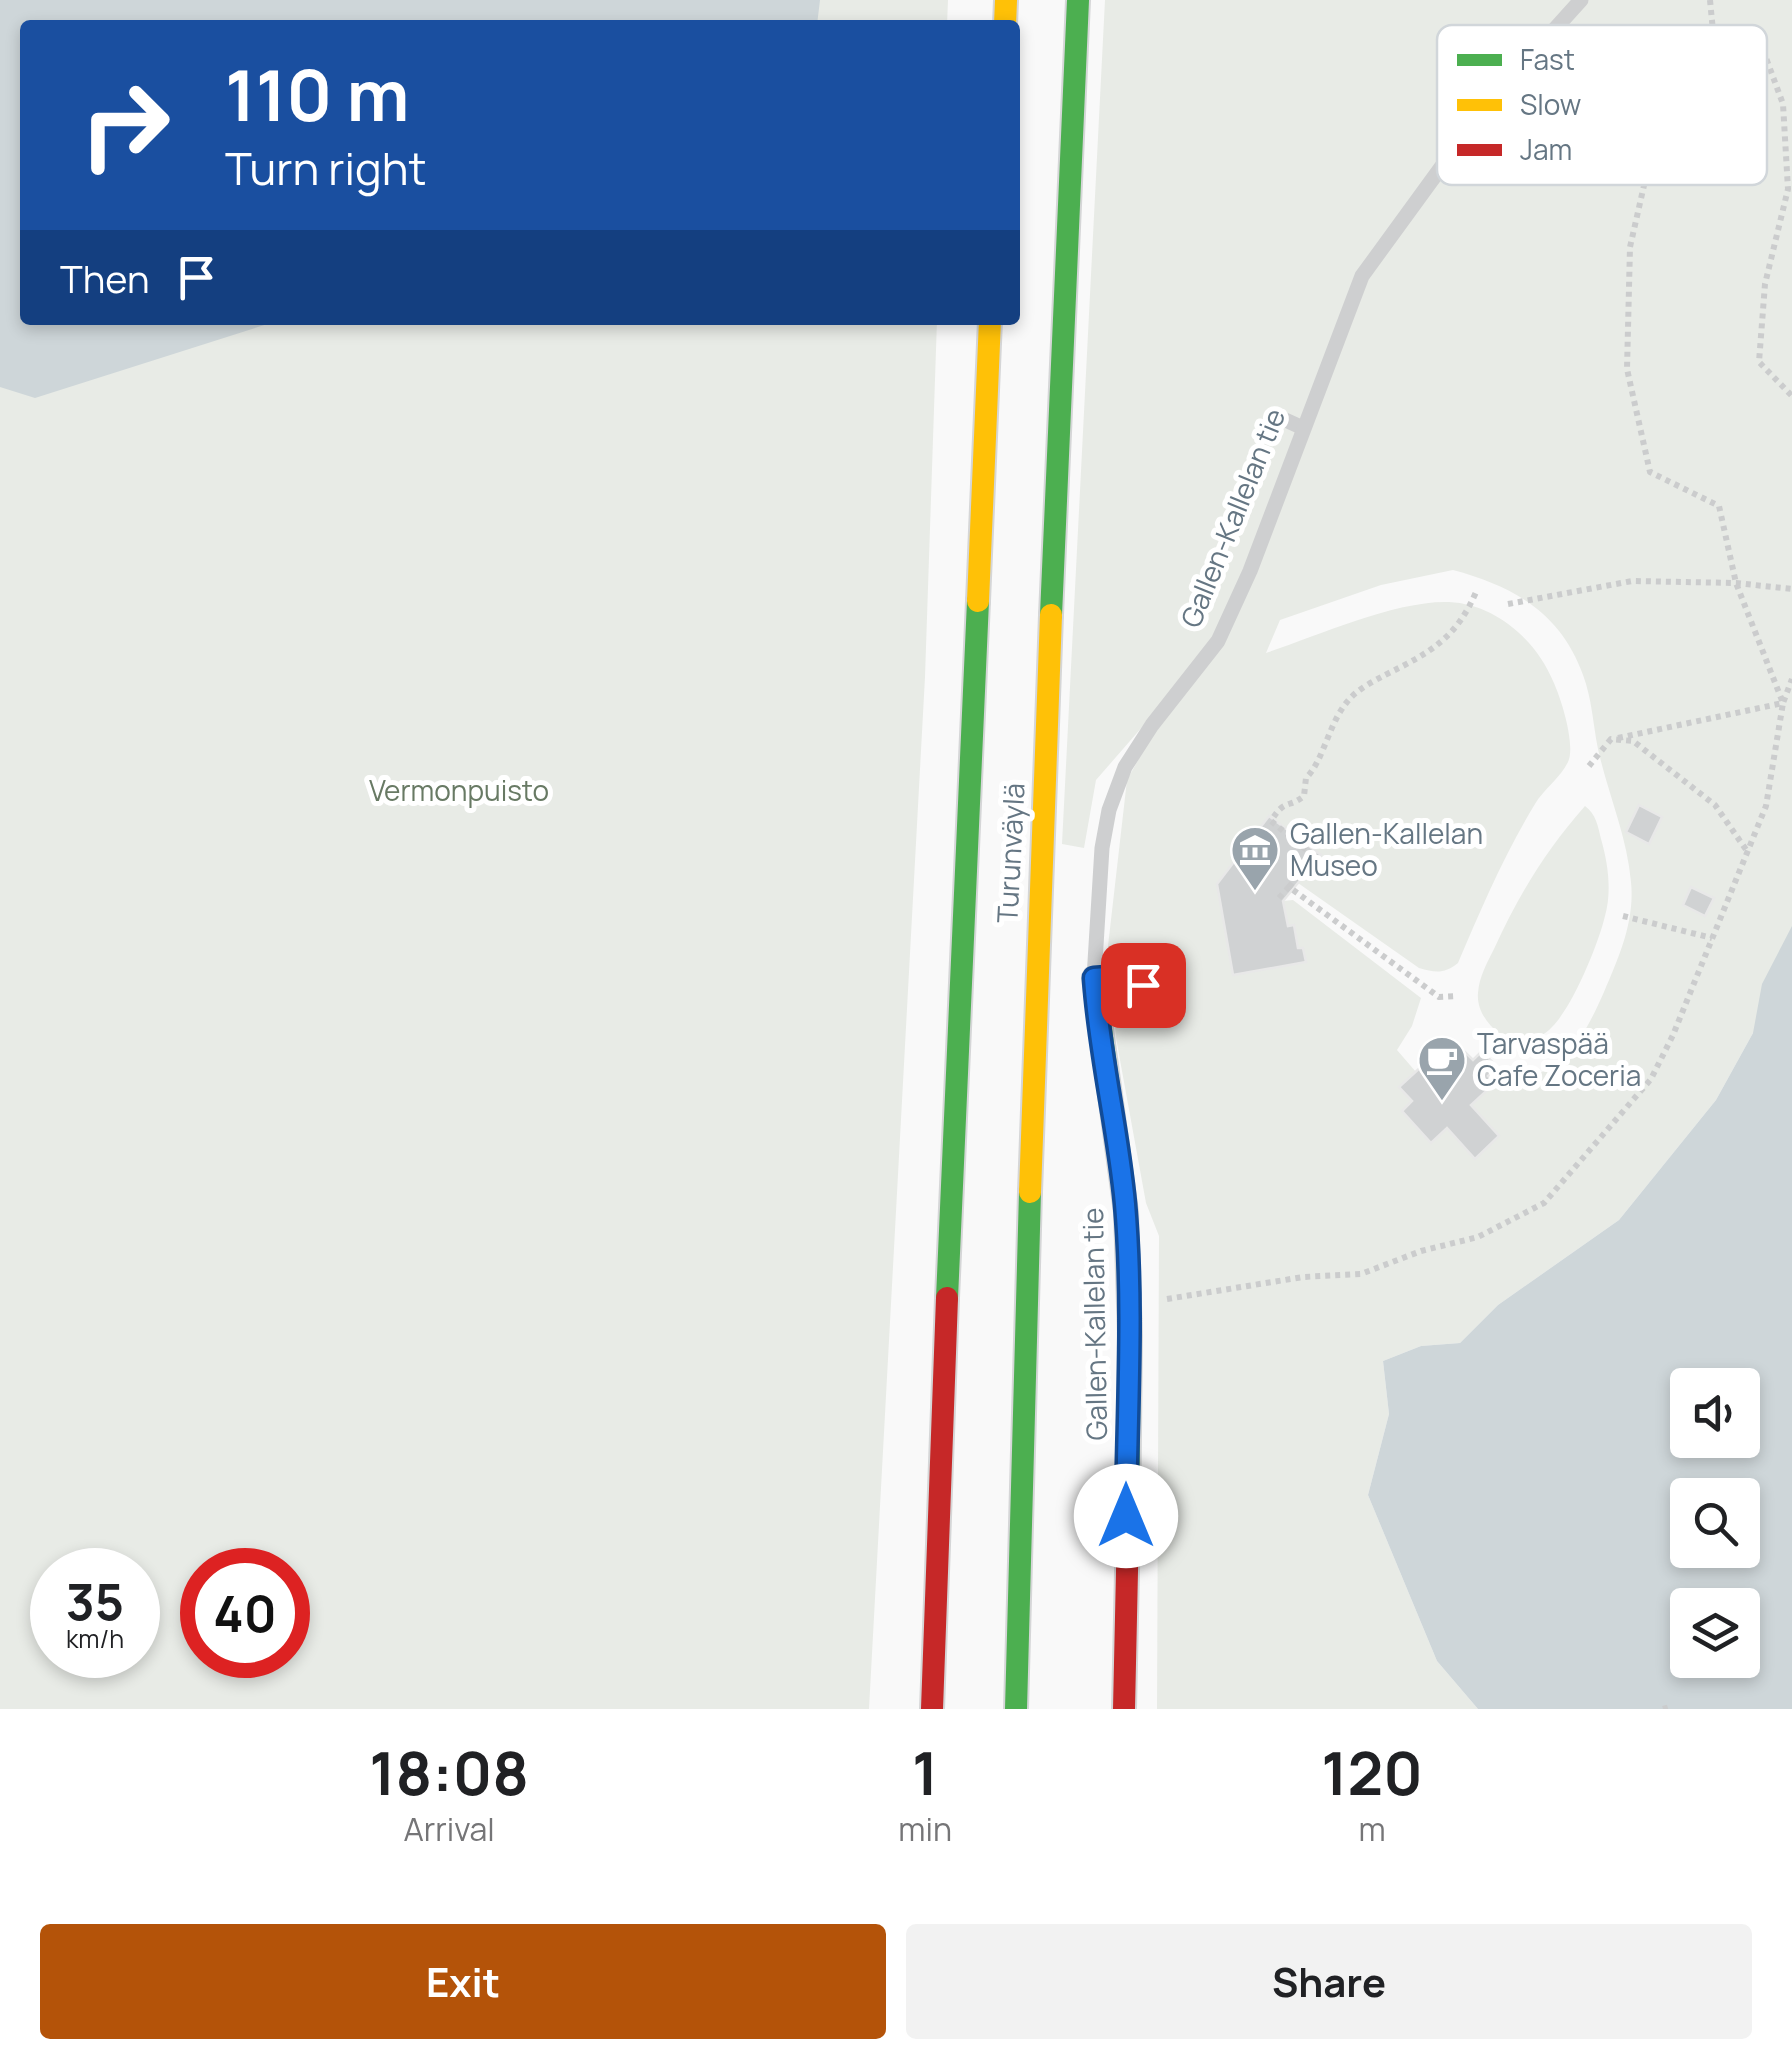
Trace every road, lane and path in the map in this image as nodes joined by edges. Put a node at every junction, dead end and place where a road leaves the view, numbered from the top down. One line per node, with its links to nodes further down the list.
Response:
1 (1078, 0): 34 (main road, Turunväylä)
2 (1581, 0): 4 (lane, Gallen-Kallelan tie)
3 (1710, 0): 5 (path)
4 (1558, 25)
5 (1712, 25)
6 (1767, 61): 10 (path)
7 (1437, 173): 12 (lane, Gallen-Kallelan tie)
8 (1645, 185): 13 (path)
9 (990, 325): 31 (main road, Turunväylä)
10 (1792, 396)
11 (1281, 418): 12 (lane)
12 (1303, 428): 27 (lane, Gallen-Kallelan tie)
13 (1736, 583): 14 (path); 16 (path); 19 (path)
14 (1792, 589)
15 (1476, 592): 23 (path)
16 (1508, 604)
17 (1792, 680): 19 (path)
18 (1792, 699): 19 (path)
19 (1783, 703): 20 (path); 22 (path)
20 (1611, 739): 21 (path); 22 (path)
21 (1590, 766)
22 (1747, 852): 26 (path)
23 (1289, 887): 24 (path); 29 (path)
24 (1280, 898)
25 (1623, 916): 26 (path)
26 (1712, 938): 30 (path)
27 (1094, 978): 28 (lane); 35 (main road, Gallen-Kallelan tie)
28 (1165, 994)
29 (1456, 996)
30 (1151, 1302)
31 (934, 1594): 32 (main road); 33 (main road, Turunväylä)
32 (912, 1709)
33 (932, 1709)
34 (1016, 1709)
35 (1124, 1709)

